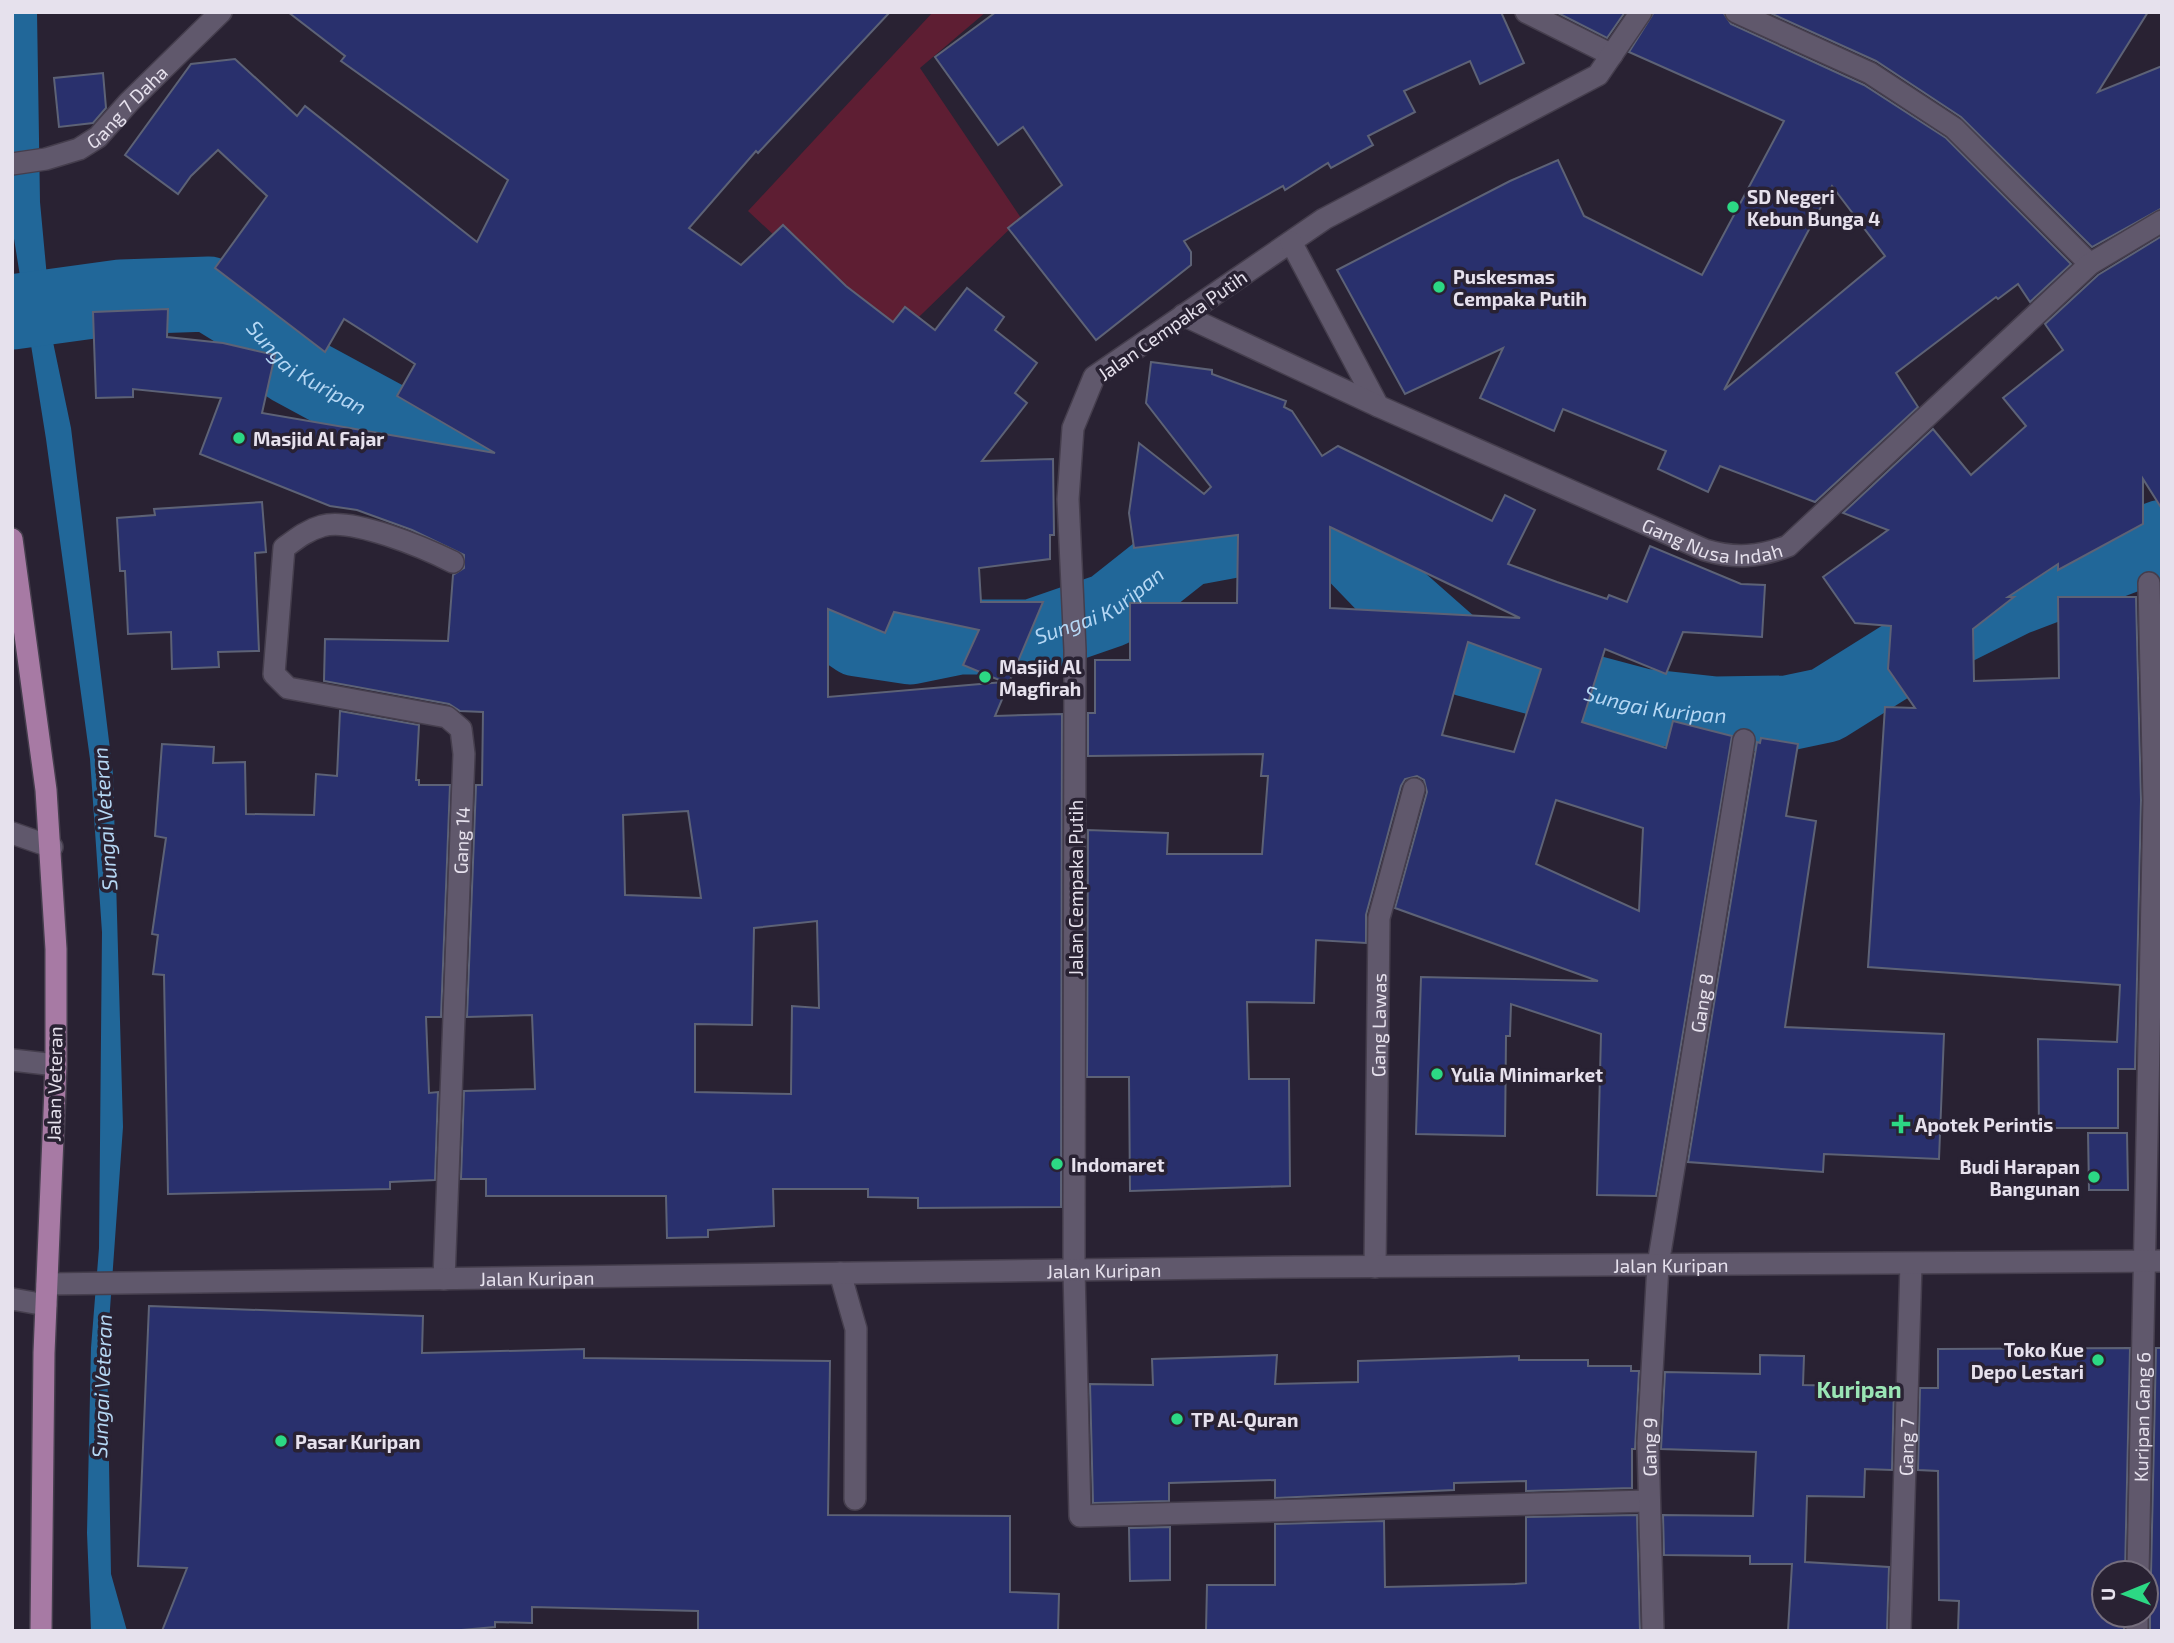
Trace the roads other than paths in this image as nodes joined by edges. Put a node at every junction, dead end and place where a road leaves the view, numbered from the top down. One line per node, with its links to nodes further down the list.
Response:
1 (221, 12): 6 (street, Gang 7 Daha)
2 (1526, 12): 5 (street)
3 (1641, 12): 5 (street, Jalan Cempaka Putih)
4 (1737, 12): 9 (street)
5 (1612, 55): 8 (street, Jalan Cempaka Putih)
6 (12, 164)
7 (2162, 221): 9 (street, Gang Nusa Indah)
8 (1291, 242): 10 (street, Jalan Cempaka Putih); 11 (street)
9 (2090, 264): 11 (street, Gang Nusa Indah)
10 (1183, 315): 11 (street, Gang Nusa Indah); 25 (street, Jalan Cempaka Putih)
11 (1378, 406)
12 (12, 539): 18 (main road, Jalan Veteran)
13 (453, 562): 27 (street, Gang 14)
14 (2149, 583): 21 (street, Kuripan Gang 6)
15 (1744, 740): 23 (street, Gang 8)
16 (1414, 789): 24 (street, Gang Lawas)
17 (12, 833): 18 (street)
18 (52, 847): 20 (main road, Jalan Veteran)
19 (12, 1060): 20 (street)
20 (56, 1065): 28 (main road, Jalan Veteran)
21 (2152, 1262): 22 (street, Jalan Kuripan); 32 (street, Kuripan Gang 6)
22 (1911, 1264): 23 (street, Jalan Kuripan); 35 (street, Gang 7)
23 (1658, 1265): 24 (street, Jalan Kuripan); 31 (street, Gang 9)
24 (1375, 1267): 25 (street, Jalan Kuripan)
25 (1074, 1270): 26 (street, Jalan Kuripan); 31 (street, Jalan Cempaka Putih)
26 (840, 1273): 27 (street, Jalan Kuripan); 30 (street)
27 (443, 1279): 28 (street, Jalan Kuripan)
28 (47, 1294): 29 (street, Jalan Kuripan); 33 (main road, Jalan Veteran)
29 (12, 1299)
30 (855, 1499)
31 (1648, 1501): 34 (street, Gang 9)
32 (2139, 1559)
33 (41, 1631)
34 (1653, 1631)
35 (1900, 1631)

